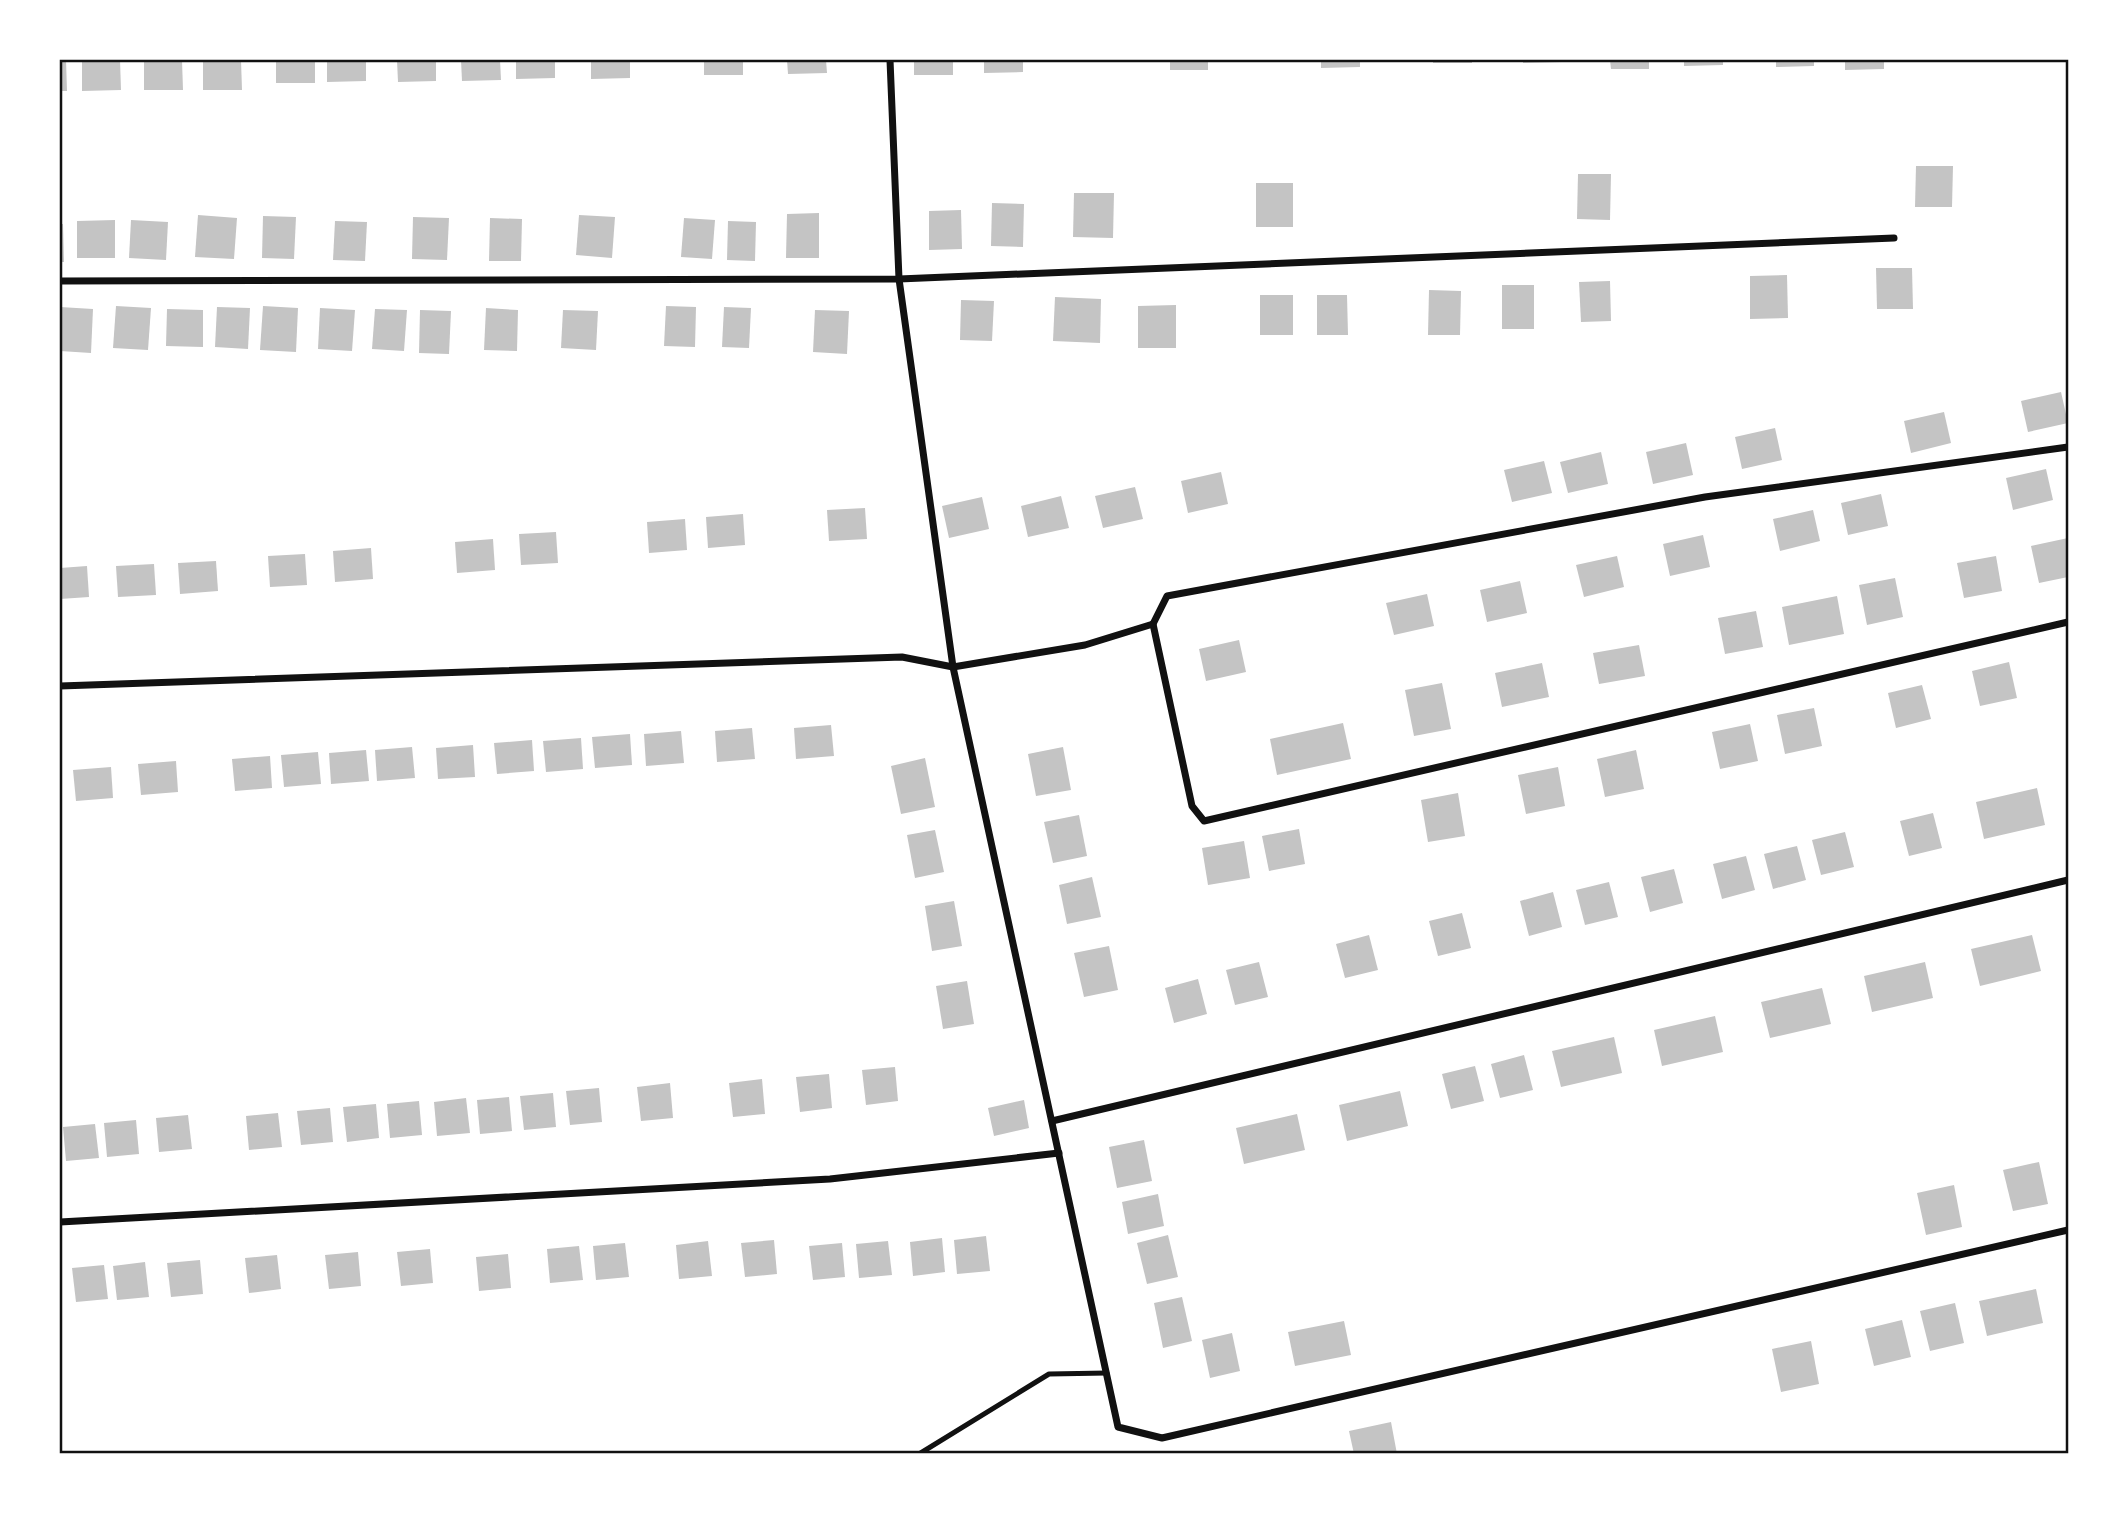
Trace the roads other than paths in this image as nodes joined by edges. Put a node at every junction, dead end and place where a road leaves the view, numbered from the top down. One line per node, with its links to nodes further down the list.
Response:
1 (890, 60): 3 (street)
2 (1894, 239): 3 (street)
3 (899, 279): 4 (street); 8 (street)
4 (60, 281)
5 (2068, 447): 7 (street)
6 (2068, 622): 7 (street)
7 (1153, 624): 8 (street)
8 (953, 667): 9 (street); 11 (street)
9 (60, 686)
10 (2068, 880): 11 (street)
11 (1052, 1121): 12 (street)
12 (1059, 1153): 13 (street); 15 (street)
13 (60, 1222)
14 (2068, 1230): 15 (street)
15 (1107, 1373): 16 (lane)
16 (919, 1454)

